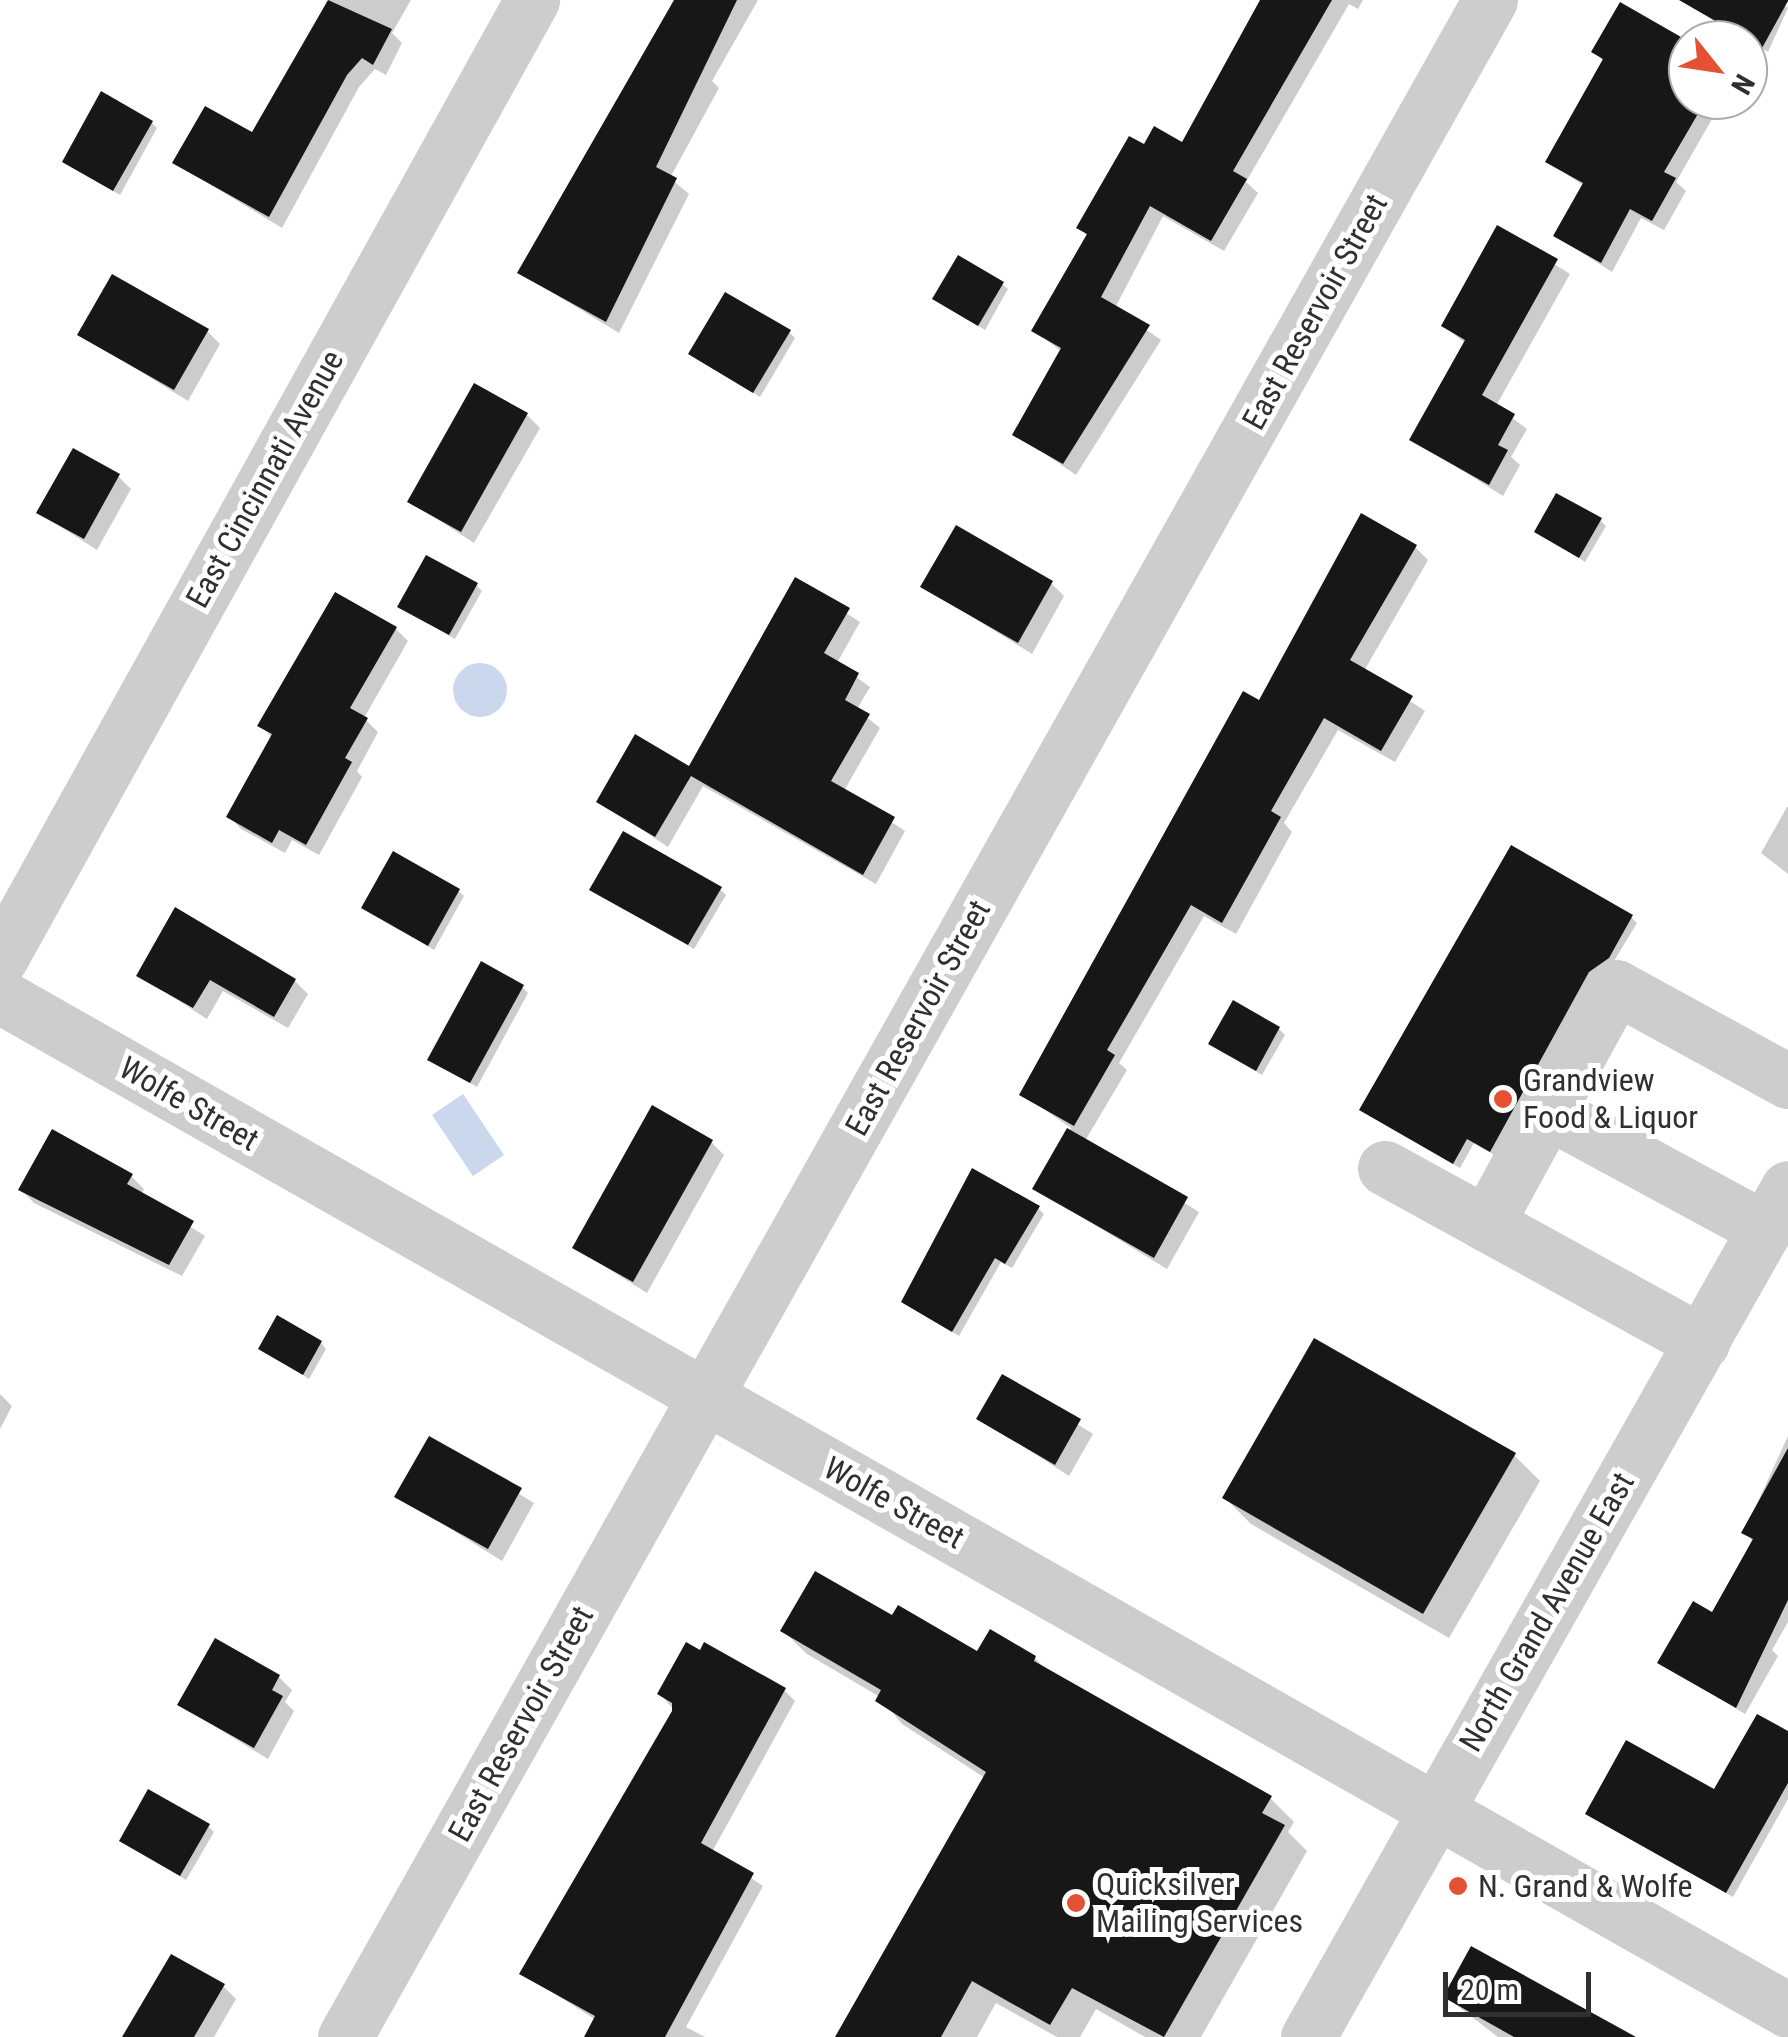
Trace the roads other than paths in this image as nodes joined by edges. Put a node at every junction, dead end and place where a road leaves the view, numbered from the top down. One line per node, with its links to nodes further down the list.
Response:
1 (532, 0): 3 (street, East Cincinnati Avenue)
2 (1490, 0): 11 (street, East Reservoir Street)
3 (0, 959)
4 (0, 996): 11 (street, Wolfe Street)
5 (1788, 1080): 6 (street)
6 (1547, 1112): 8 (street); 9 (street)
7 (1384, 1168): 9 (street)
8 (1776, 1208): 10 (street, North Grand Avenue East)
9 (1486, 1224): 10 (street)
10 (1702, 1342): 12 (street, North Grand Avenue East)
11 (704, 1397): 12 (street, Wolfe Street); 14 (street, East Reservoir Street)
12 (1437, 1808): 13 (street, Wolfe Street); 15 (street, North Grand Avenue East)
13 (1788, 2010)
14 (346, 2037)
15 (1308, 2037)

